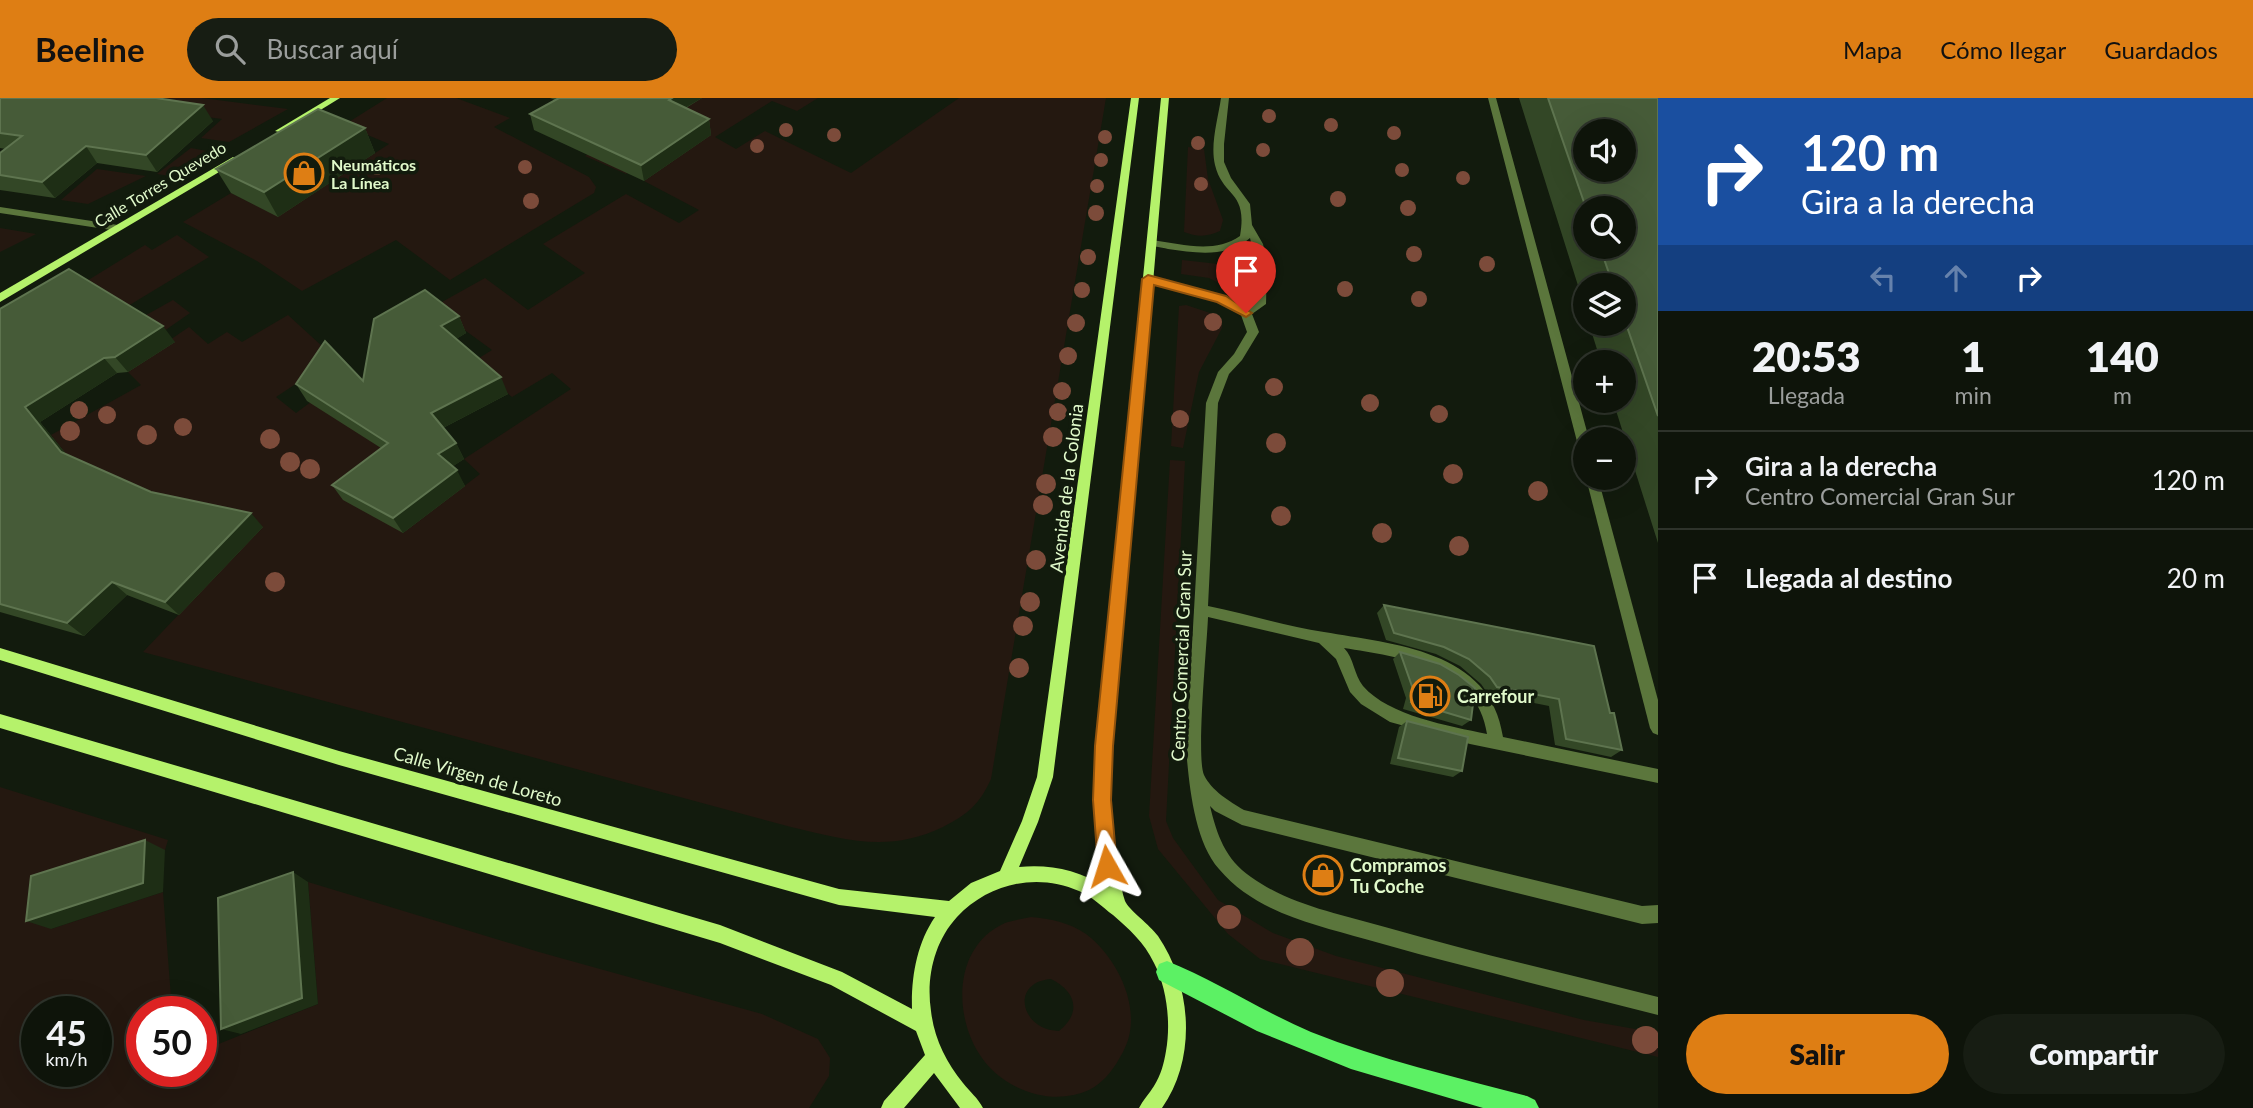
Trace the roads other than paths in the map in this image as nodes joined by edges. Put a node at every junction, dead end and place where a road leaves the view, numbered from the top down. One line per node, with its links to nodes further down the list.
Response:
1 (336, 98): 6 (main road)
2 (1135, 98): 25 (main road, Avenida de la Colonia)
3 (1165, 98): 11 (main road)
4 (1224, 98): 9 (street, Centro Comercial Gran Sur)
5 (1492, 98): 15 (street)
6 (266, 140)
7 (242, 154): 10 (main road, Calle Torres Quevedo)
8 (0, 210): 10 (street)
9 (1248, 226): 11 (street); 14 (street, Centro Comercial Gran Sur)
10 (118, 228): 13 (main road, Calle Torres Quevedo)
11 (1152, 243): 12 (main road)
12 (1148, 279): 14 (street); 27 (main road)
13 (0, 298)
14 (1246, 313): 17 (street, Centro Comercial Gran Sur)
15 (1579, 427)
16 (1595, 490): 21 (street)
17 (1202, 610): 18 (street); 24 (street, Centro Comercial Gran Sur)
18 (1323, 638): 22 (street); 22 (street)
19 (0, 654): 26 (main road, Calle Virgen de Loreto)
20 (0, 721): 31 (main road)
21 (1658, 728)
22 (1496, 741): 23 (street)
23 (1658, 776)
24 (1196, 777): 28 (street, Centro Comercial Gran Sur); 30 (street)
25 (1006, 877): 26 (main road); 27 (main road)
26 (951, 910): 31 (main road)
27 (1119, 910): 29 (main road)
28 (1658, 914)
29 (1167, 972): 35 (main road); 36 (main road)
30 (1658, 1006)
31 (924, 1025): 32 (main road)
32 (935, 1058): 33 (main road); 34 (main road)
33 (891, 1108)
34 (973, 1108)
35 (1149, 1108)
36 (1527, 1108)

